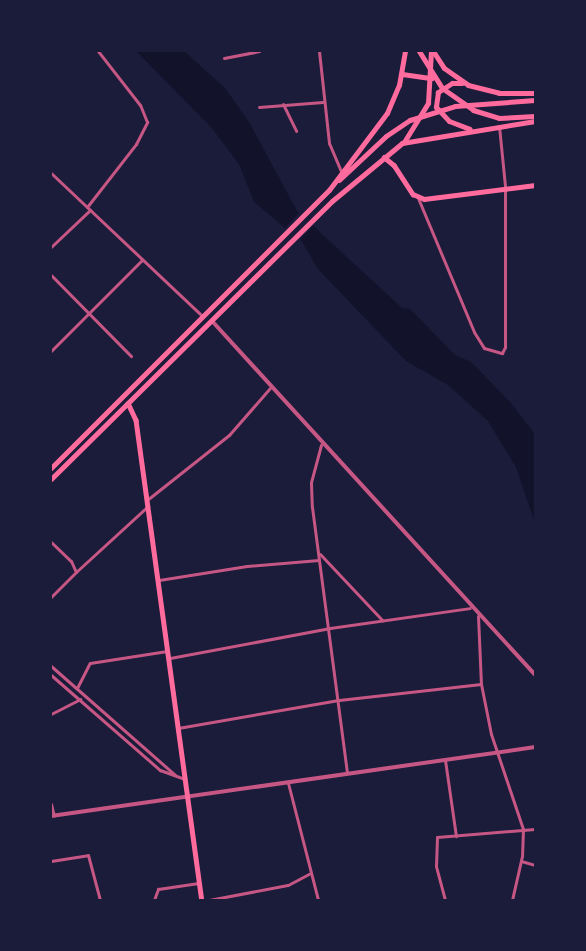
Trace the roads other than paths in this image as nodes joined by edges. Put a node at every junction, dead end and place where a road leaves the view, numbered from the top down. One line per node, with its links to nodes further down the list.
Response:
1 (98, 51): 29 (street)
2 (259, 51): 7 (street)
3 (319, 51): 13 (street)
4 (405, 51): 8 (highway)
5 (432, 51): 9 (highway); 10 (highway)
6 (419, 52): 16 (highway)
7 (224, 58)
8 (402, 74): 9 (highway); 24 (highway)
9 (432, 78): 21 (highway)
10 (463, 83): 11 (highway); 19 (highway)
11 (535, 93)
12 (535, 100): 27 (highway)
13 (323, 102): 14 (street); 24 (street)
14 (283, 104): 15 (street); 20 (street)
15 (259, 106)
16 (535, 116)
17 (535, 121): 18 (highway)
18 (500, 126): 19 (highway); 26 (street)
19 (473, 130): 21 (highway)
20 (296, 131)
21 (402, 143): 22 (highway)
22 (384, 157): 28 (main road); 35 (highway)
23 (51, 173): 29 (street)
24 (342, 173): 27 (highway)
25 (535, 184): 26 (main road)
26 (505, 186): 28 (main road); 28 (street)
27 (327, 192): 34 (highway)
28 (418, 198)
29 (89, 209): 30 (street); 31 (street)
30 (51, 247)
31 (142, 260): 33 (street); 34 (street)
32 (51, 275): 33 (street)
33 (89, 313): 36 (street); 37 (street)
34 (204, 318): 41 (highway)
35 (212, 321): 38 (street); 39 (highway)
36 (51, 351)
37 (131, 356)
38 (270, 388): 40 (street); 42 (street)
39 (128, 403): 41 (highway); 42 (main road)
40 (321, 445): 45 (street); 50 (street)
41 (52, 473)
42 (147, 500): 43 (main road)
43 (148, 506): 47 (street); 48 (main road)
44 (51, 542): 47 (street)
45 (318, 552): 46 (street); 52 (street)
46 (319, 560): 48 (street); 53 (street)
47 (76, 573): 49 (street)
48 (159, 580): 54 (main road)
49 (51, 597)
50 (470, 608): 51 (street); 52 (street)
51 (478, 616): 58 (street); 59 (street)
52 (382, 620): 53 (street)
53 (330, 628): 55 (street); 62 (street)
54 (169, 651): 55 (main road); 60 (street)
55 (170, 658): 64 (main road)
56 (51, 666): 60 (street)
57 (51, 675): 61 (street)
58 (535, 675)
59 (481, 684): 62 (street); 66 (street)
60 (77, 688): 69 (street)
61 (80, 699): 63 (street); 69 (street)
62 (339, 700): 64 (street); 68 (street)
63 (51, 714)
64 (178, 728): 70 (main road)
65 (535, 747): 66 (street)
66 (497, 753): 67 (street); 75 (street)
67 (445, 760): 68 (street); 77 (street)
68 (347, 773): 71 (street)
69 (176, 777): 70 (street)
70 (185, 780): 72 (main road)
71 (288, 782): 72 (street); 81 (street)
72 (187, 797): 74 (street); 82 (main road)
73 (51, 804): 74 (street)
74 (52, 816)
75 (523, 829): 76 (street); 77 (street); 79 (street)
76 (535, 829)
77 (456, 836): 88 (street)
78 (51, 861): 83 (street)
79 (521, 861): 80 (street); 89 (street)
80 (535, 865)
81 (309, 874): 86 (street); 87 (street)
82 (199, 883): 84 (street); 85 (main road)
83 (100, 900)
84 (154, 900)
85 (202, 900)
86 (209, 900)
87 (318, 900)
88 (445, 900)
89 (512, 900)

